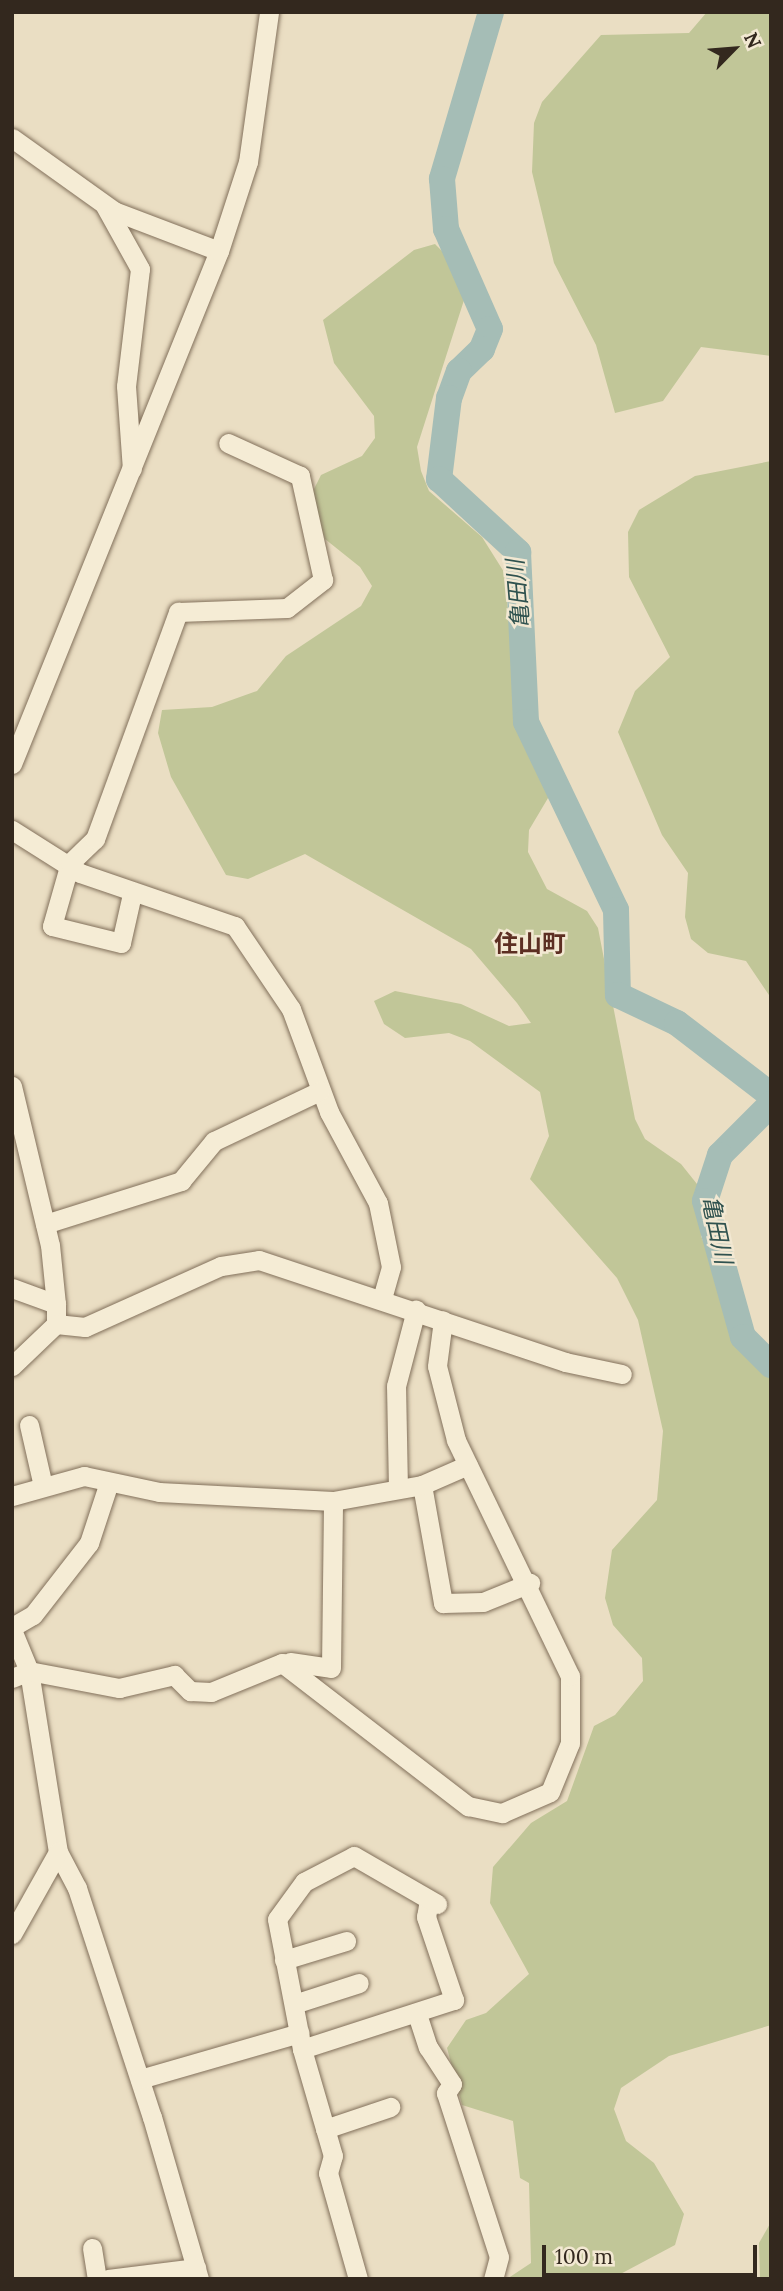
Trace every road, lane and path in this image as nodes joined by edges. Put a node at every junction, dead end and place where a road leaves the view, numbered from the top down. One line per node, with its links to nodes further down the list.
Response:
1 (269, 12): 4 (street)
2 (12, 138): 3 (street)
3 (105, 206): 4 (street); 6 (street)
4 (219, 251): 6 (street)
5 (228, 443): 9 (street)
6 (132, 470): 7 (street)
7 (12, 764)
8 (12, 830): 9 (street)
9 (70, 863): 10 (street); 10 (street)
10 (132, 894): 12 (street)
11 (12, 1086): 13 (street)
12 (320, 1091): 13 (street); 15 (street)
13 (45, 1224): 17 (street)
14 (12, 1288): 17 (street)
15 (382, 1298): 16 (street); 17 (street)
16 (416, 1310): 18 (street); 26 (street)
17 (56, 1314): 19 (street)
18 (443, 1320): 20 (street); 22 (street)
19 (12, 1366)
20 (622, 1374)
21 (29, 1425): 25 (street)
22 (468, 1465): 24 (street); 29 (street)
23 (109, 1482): 25 (street); 28 (street); 30 (street)
24 (422, 1485): 26 (street); 29 (street)
25 (43, 1486): 27 (street)
26 (398, 1489): 28 (street)
27 (12, 1496)
28 (333, 1501): 31 (street)
29 (530, 1583): 31 (street)
30 (12, 1629): 32 (street)
31 (282, 1663): 32 (street)
32 (21, 1674): 33 (street)
33 (58, 1852): 34 (street); 41 (street)
34 (12, 1934)
35 (346, 1941): 36 (street)
36 (284, 1960): 38 (street); 39 (street)
37 (359, 1983): 38 (street)
38 (294, 2004): 40 (street)
39 (416, 2014): 40 (street); 49 (street)
40 (300, 2041): 41 (street); 43 (street)
41 (140, 2079): 45 (street)
42 (390, 2107): 43 (street)
43 (325, 2129): 48 (street)
44 (92, 2248): 46 (street)
45 (197, 2273): 47 (street)
46 (97, 2279)
47 (108, 2279)
48 (358, 2279)
49 (493, 2279)

